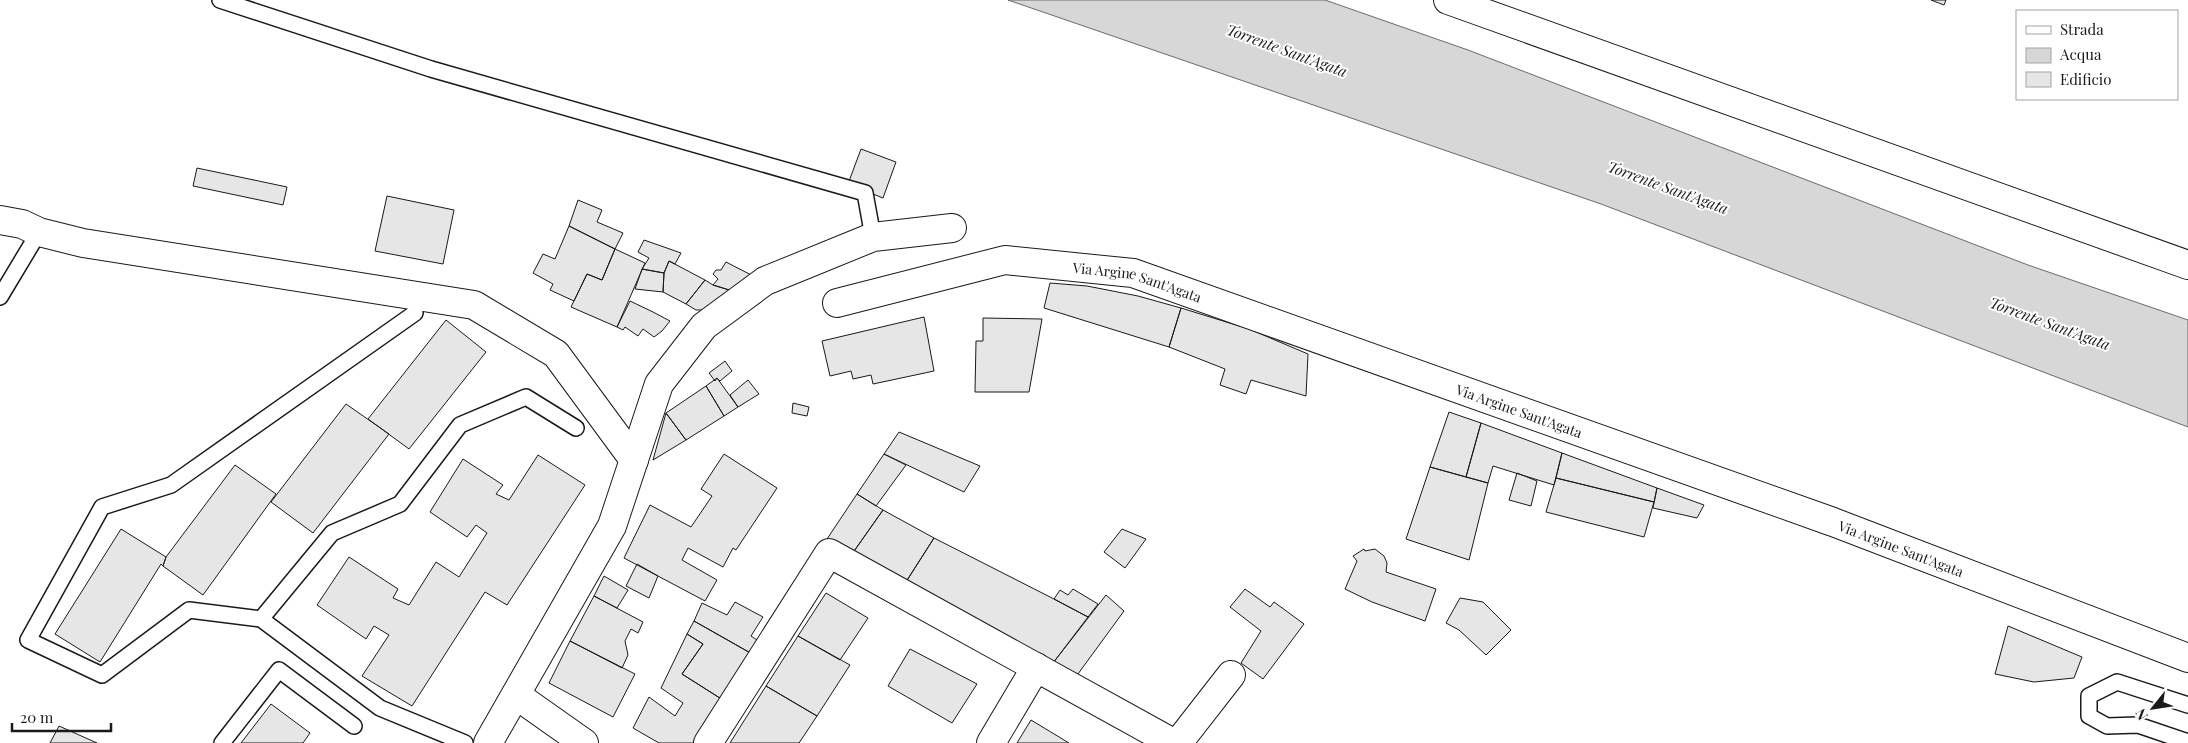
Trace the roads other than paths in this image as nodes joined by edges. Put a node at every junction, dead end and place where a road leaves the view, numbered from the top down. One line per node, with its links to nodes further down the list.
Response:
1 (220, 0): 6 (lane)
2 (1448, 0): 7 (street)
3 (0, 220): 5 (street)
4 (952, 228): 6 (street)
5 (38, 232): 8 (lane); 12 (street)
6 (873, 237): 12 (street)
7 (2188, 265)
8 (0, 298)
9 (837, 303): 14 (street, Via Argine Sant'Agata)
10 (415, 313): 13 (lane)
11 (576, 428): 13 (lane)
12 (634, 460): 17 (street)
13 (261, 619): 22 (lane)
14 (2188, 658)
15 (1036, 667): 25 (street); 26 (street); 27 (street)
16 (1231, 675): 28 (street)
17 (516, 695): 23 (street); 24 (street)
18 (2188, 705): 20 (lane)
19 (354, 726): 21 (lane)
20 (2188, 742)
21 (222, 743)
22 (465, 743)
23 (488, 743)
24 (584, 743)
25 (708, 743)
26 (991, 743)
27 (1173, 743)
28 (1178, 743)

